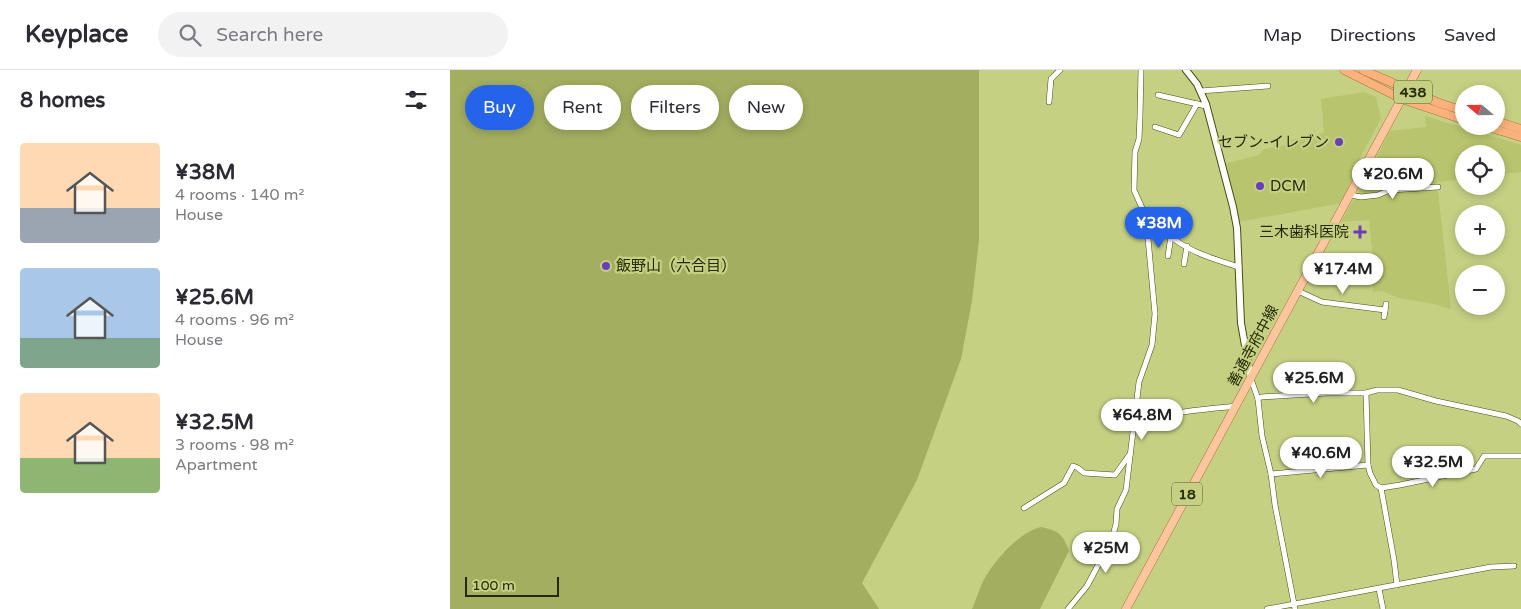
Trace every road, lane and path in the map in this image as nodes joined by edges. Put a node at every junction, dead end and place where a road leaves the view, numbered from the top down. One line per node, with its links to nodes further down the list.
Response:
1 (1060, 70): 12 (street)
2 (1141, 70): 24 (street)
3 (1186, 70): 9 (street)
4 (1344, 70): 11 (highway, 438)
5 (1363, 70): 8 (highway, 438)
6 (1417, 70): 8 (main road, 善通寺府中線 / 18)
7 (1268, 86): 9 (street)
8 (1407, 90): 11 (main road, 善通寺府中線 / 18); 15 (highway, 438)
9 (1200, 91): 14 (street)
10 (1158, 95): 13 (street)
11 (1402, 99): 16 (highway, 438); 23 (main road, 善通寺府中線 / 18)
12 (1049, 102)
13 (1197, 104): 14 (street); 18 (street)
14 (1206, 106): 29 (street)
15 (1455, 108)
16 (1455, 117)
17 (1505, 125): 19 (highway)
18 (1154, 127)
19 (1521, 129)
20 (1505, 132): 21 (highway)
21 (1521, 137)
22 (1438, 186): 23 (street)
23 (1350, 195): 30 (main road, 善通寺府中線 / 18)
24 (1143, 210): 25 (street); 37 (street)
25 (1171, 236): 26 (street); 27 (street)
26 (1187, 246): 28 (street); 29 (street)
27 (1168, 256)
28 (1184, 264)
29 (1239, 267): 32 (street)
30 (1298, 291): 31 (street); 32 (main road, 善通寺府中線 / 18)
31 (1384, 316)
32 (1251, 379): 34 (street); 35 (main road, 善通寺府中線 / 18)
33 (1366, 394): 34 (street); 36 (street); 40 (street)
34 (1258, 399): 41 (street)
35 (1236, 406): 37 (street); 49 (main road, 善通寺府中線 / 18)
36 (1521, 424)
37 (1134, 426): 38 (street)
38 (1130, 454): 43 (street); 48 (street)
39 (1521, 456): 42 (street)
40 (1368, 465): 41 (street); 42 (street)
41 (1271, 474): 47 (street)
42 (1382, 488): 45 (street)
43 (1024, 508)
44 (1514, 566): 45 (street)
45 (1396, 585): 46 (street)
46 (1379, 589): 47 (street); 51 (street)
47 (1295, 607): 50 (street)
48 (1068, 609)
49 (1126, 609)
50 (1267, 609)
51 (1383, 609)

